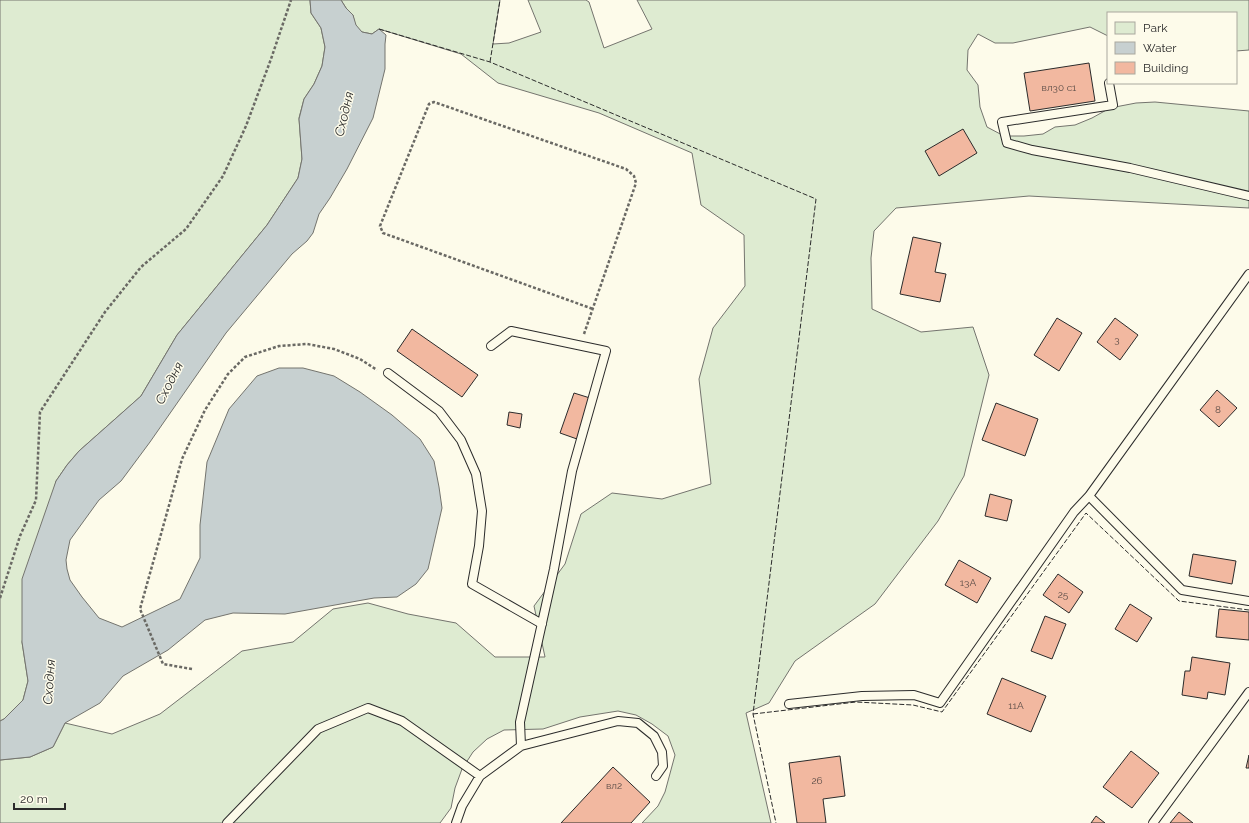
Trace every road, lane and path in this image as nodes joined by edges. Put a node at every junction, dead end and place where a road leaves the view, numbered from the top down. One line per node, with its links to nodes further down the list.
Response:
1 (291, 0): 10 (path)
2 (1110, 84): 3 (lane)
3 (1249, 196)
4 (1249, 274): 9 (lane)
5 (593, 309): 5 (path); 7 (path)
6 (491, 346): 7 (lane)
7 (580, 346): 12 (lane)
8 (388, 373): 12 (lane); 13 (path)
9 (1089, 496): 11 (lane); 15 (lane)
10 (0, 598)
11 (1249, 601)
12 (542, 624): 16 (lane)
13 (192, 668)
14 (1249, 692): 21 (lane)
15 (789, 704)
16 (521, 746): 17 (lane); 18 (lane)
17 (480, 776): 19 (lane); 20 (lane)
18 (656, 776)
19 (227, 823)
20 (456, 823)
21 (1153, 823)

